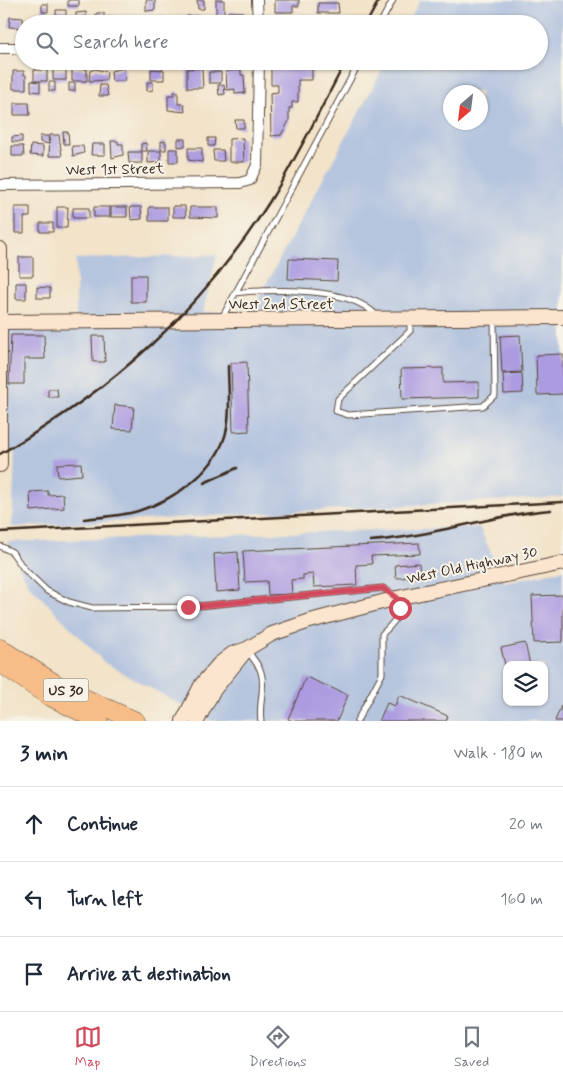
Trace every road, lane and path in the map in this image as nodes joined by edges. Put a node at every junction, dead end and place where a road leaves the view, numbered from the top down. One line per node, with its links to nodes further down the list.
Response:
1 (258, 0): 3 (street)
2 (393, 0): 4 (lane)
3 (258, 15)
4 (385, 15)
5 (0, 48): 6 (street)
6 (15, 48)
7 (258, 70): 9 (street, West 1st Street)
8 (355, 70): 12 (lane)
9 (0, 185)
10 (0, 249): 11 (street)
11 (0, 254): 18 (street)
12 (236, 293): 15 (lane); 16 (lane)
13 (563, 317): 14 (street, West 2nd Street)
14 (494, 318): 17 (street, West 2nd Street); 17 (lane)
15 (221, 320): 16 (street, West 2nd Street); 18 (street, West 2nd Street)
16 (381, 320): 17 (street, West 2nd Street)
17 (410, 320)
18 (0, 322): 19 (street)
19 (0, 438): 20 (street)
20 (0, 465)
21 (0, 546): 23 (lane)
22 (563, 563): 23 (street, West Old Highway 30)
23 (397, 598): 24 (street, West Old Highway 30); 31 (lane)
24 (247, 649): 28 (street, West Old Highway 30); 29 (street, West Old Highway 30); 30 (lane)
25 (0, 653): 26 (highway, US 30); 27 (highway, US 30)
26 (99, 721)
27 (136, 721)
28 (183, 721)
29 (197, 721)
30 (261, 721)
31 (357, 721)

